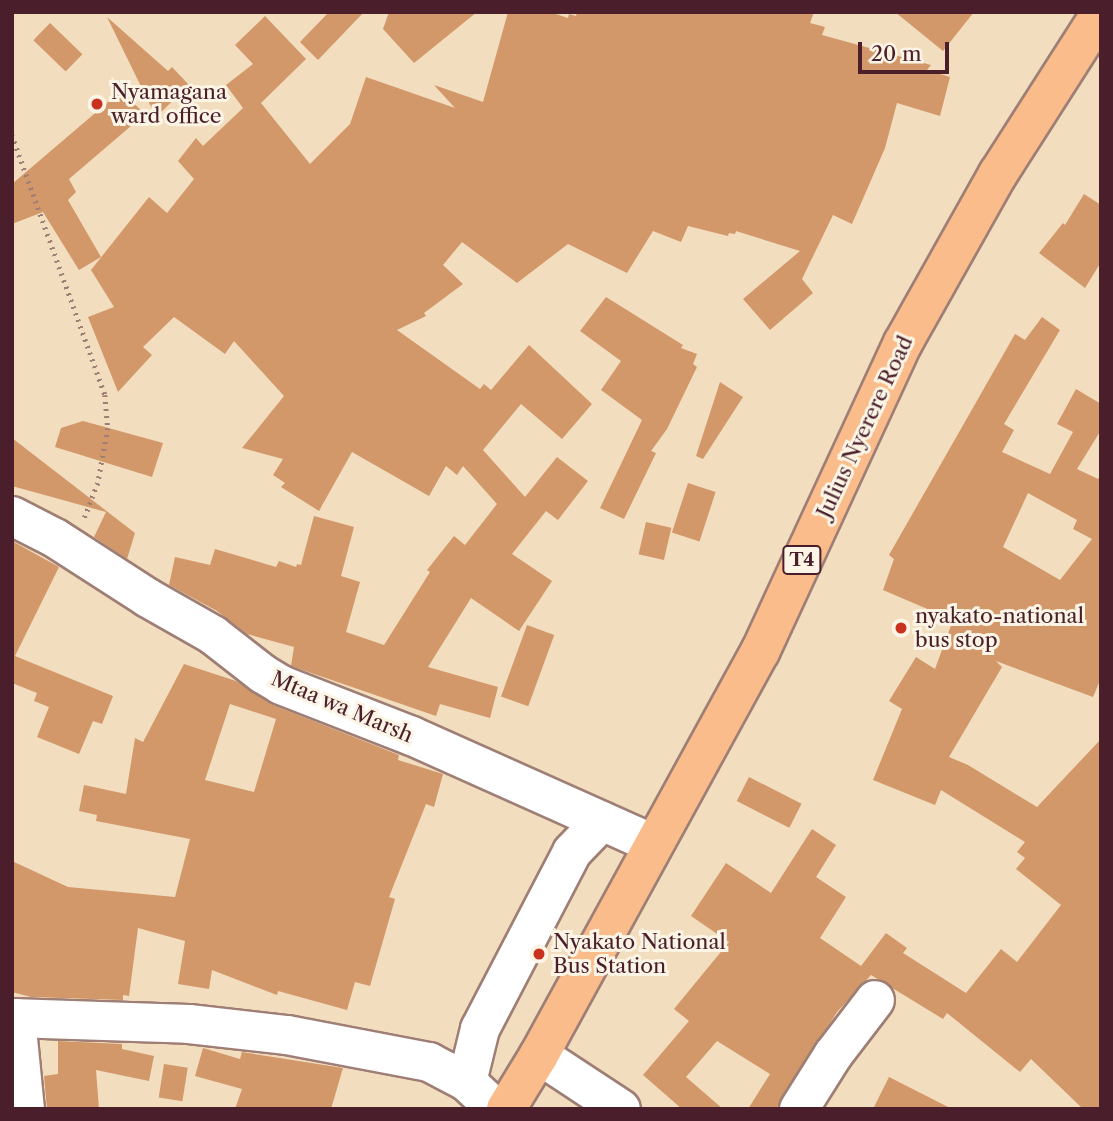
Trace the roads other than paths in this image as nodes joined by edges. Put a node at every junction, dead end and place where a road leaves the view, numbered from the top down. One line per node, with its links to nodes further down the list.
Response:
1 (1101, 13): 4 (highway, Julius Nyerere Road / T4)
2 (12, 516): 3 (street, Mtaa wa Marsh)
3 (602, 821): 4 (street, Mtaa wa Marsh); 8 (street)
4 (653, 844): 7 (highway, Julius Nyerere Road / T4)
5 (875, 1000): 13 (street)
6 (14, 1018): 8 (street); 9 (street)
7 (538, 1055): 11 (highway, Julius Nyerere Road / T4); 12 (street)
8 (467, 1082): 10 (street)
9 (24, 1109)
10 (496, 1109)
11 (506, 1109)
12 (621, 1109)
13 (799, 1109)

